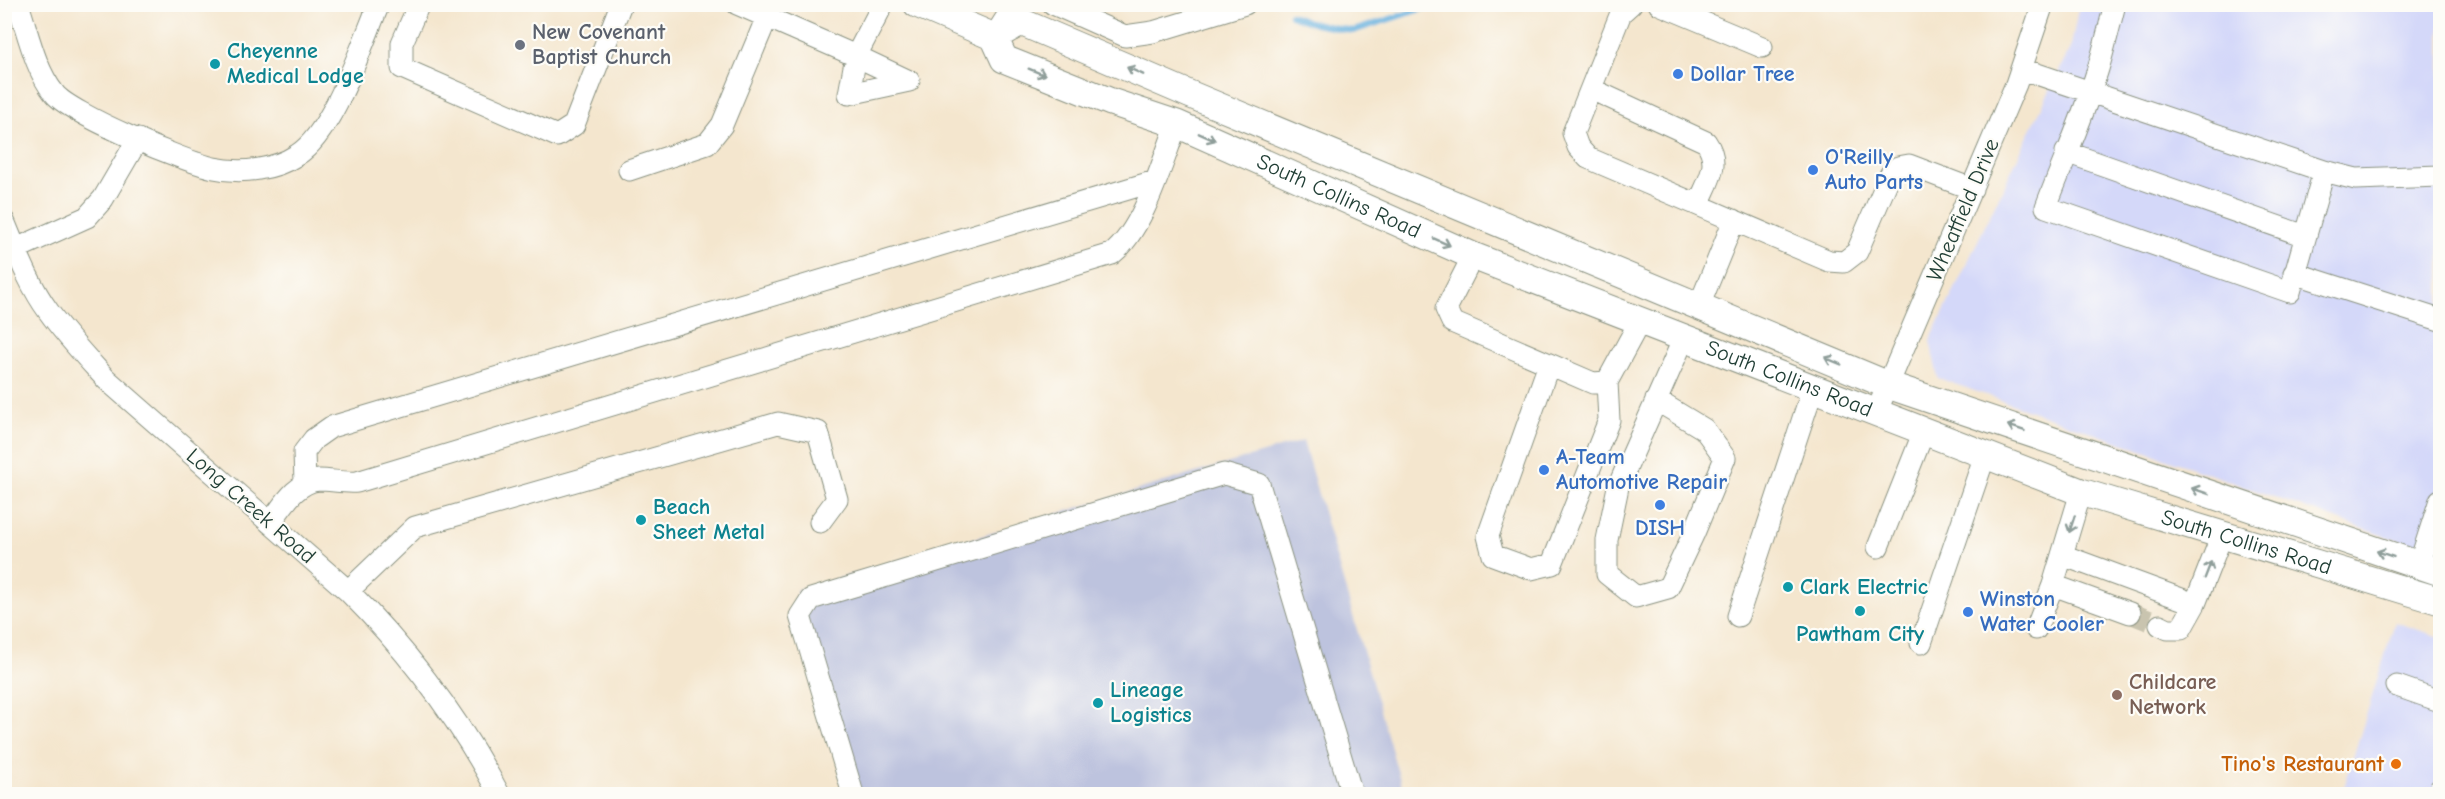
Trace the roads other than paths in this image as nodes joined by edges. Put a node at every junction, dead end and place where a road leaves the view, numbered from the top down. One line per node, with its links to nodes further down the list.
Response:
1 (18, 4): 23 (street)
2 (379, 4): 23 (street)
3 (419, 4): 4 (street)
4 (621, 4)
5 (737, 4): 15 (street)
6 (883, 4): 15 (street)
7 (917, 4): 16 (main road)
8 (1015, 4): 16 (street)
9 (1053, 4): 10 (street)
10 (1245, 4)
11 (1630, 4): 19 (street)
12 (1659, 4): 17 (street)
13 (2043, 4): 18 (street, Wheatfield Drive)
14 (2115, 4): 20 (street)
15 (767, 18): 25 (street)
16 (994, 37): 21 (main road, South Collins Road, one-way to 16); 22 (main road, South Collins Road, one-way to 22)
17 (1762, 47)
18 (2022, 69): 20 (street); 29 (street, Wheatfield Drive)
19 (1591, 89): 30 (street); 30 (street)
20 (2090, 91): 24 (street); 26 (street)
21 (1189, 94): 22 (main road); 37 (main road, South Collins Road)
22 (1165, 120): 28 (street); 35 (main road, South Collins Road, one-way to 35)
23 (138, 139): 34 (street)
24 (2066, 152): 33 (street); 36 (street)
25 (629, 170)
26 (2324, 171): 27 (street); 33 (street)
27 (2440, 176)
28 (1155, 180): 49 (street); 49 (street)
29 (1972, 189): 31 (street); 43 (street, Wheatfield Drive)
30 (1698, 205): 31 (street)
31 (1734, 220): 37 (street)
32 (4, 221): 34 (street, Long Creek Road)
33 (2305, 236): 36 (street)
34 (16, 249): 53 (street, Long Creek Road)
35 (1473, 256): 39 (main road, South Collins Road); 41 (street)
36 (2294, 273): 38 (street)
37 (1699, 306): 43 (main road, South Collins Road, one-way to 37)
38 (2440, 320)
39 (1640, 321): 40 (main road, South Collins Road); 42 (street)
40 (1684, 338): 44 (main road, South Collins Road); 45 (street)
41 (1549, 364): 42 (street); 42 (street)
42 (1607, 382)
43 (1888, 385): 46 (street, Wheatfield Drive); 57 (main road, South Collins Road, one-way to 43)
44 (1813, 388): 46 (main road, South Collins Road); 64 (street)
45 (1656, 400): 45 (street)
46 (1876, 413): 47 (main road, South Collins Road)
47 (1924, 431): 48 (main road, South Collins Road); 55 (street)
48 (1984, 455): 50 (main road, South Collins Road); 67 (street)
49 (305, 483): 53 (street)
50 (2081, 492): 54 (main road, South Collins Road); 56 (street, one-way to 56)
51 (2440, 500): 57 (street)
52 (820, 522): 59 (street)
53 (270, 523): 59 (street, Long Creek Road)
54 (2222, 535): 60 (main road, South Collins Road); 62 (street, one-way to 54)
55 (1878, 547)
56 (2062, 555): 58 (street); 62 (street)
57 (2430, 569): 60 (main road)
58 (2053, 585): 63 (street); 66 (street)
59 (348, 591): 71 (street, Long Creek Road)
60 (2410, 591): 61 (main road, South Collins Road)
61 (2440, 601)
62 (2195, 604): 65 (street)
63 (2130, 613)
64 (1738, 616)
65 (2160, 625)
66 (2036, 629)
67 (1921, 643)
68 (2397, 686): 69 (street)
69 (2440, 701)
70 (2440, 789): 74 (street)
71 (499, 795)
72 (853, 795): 73 (street)
73 (1352, 795)
74 (2439, 795)

